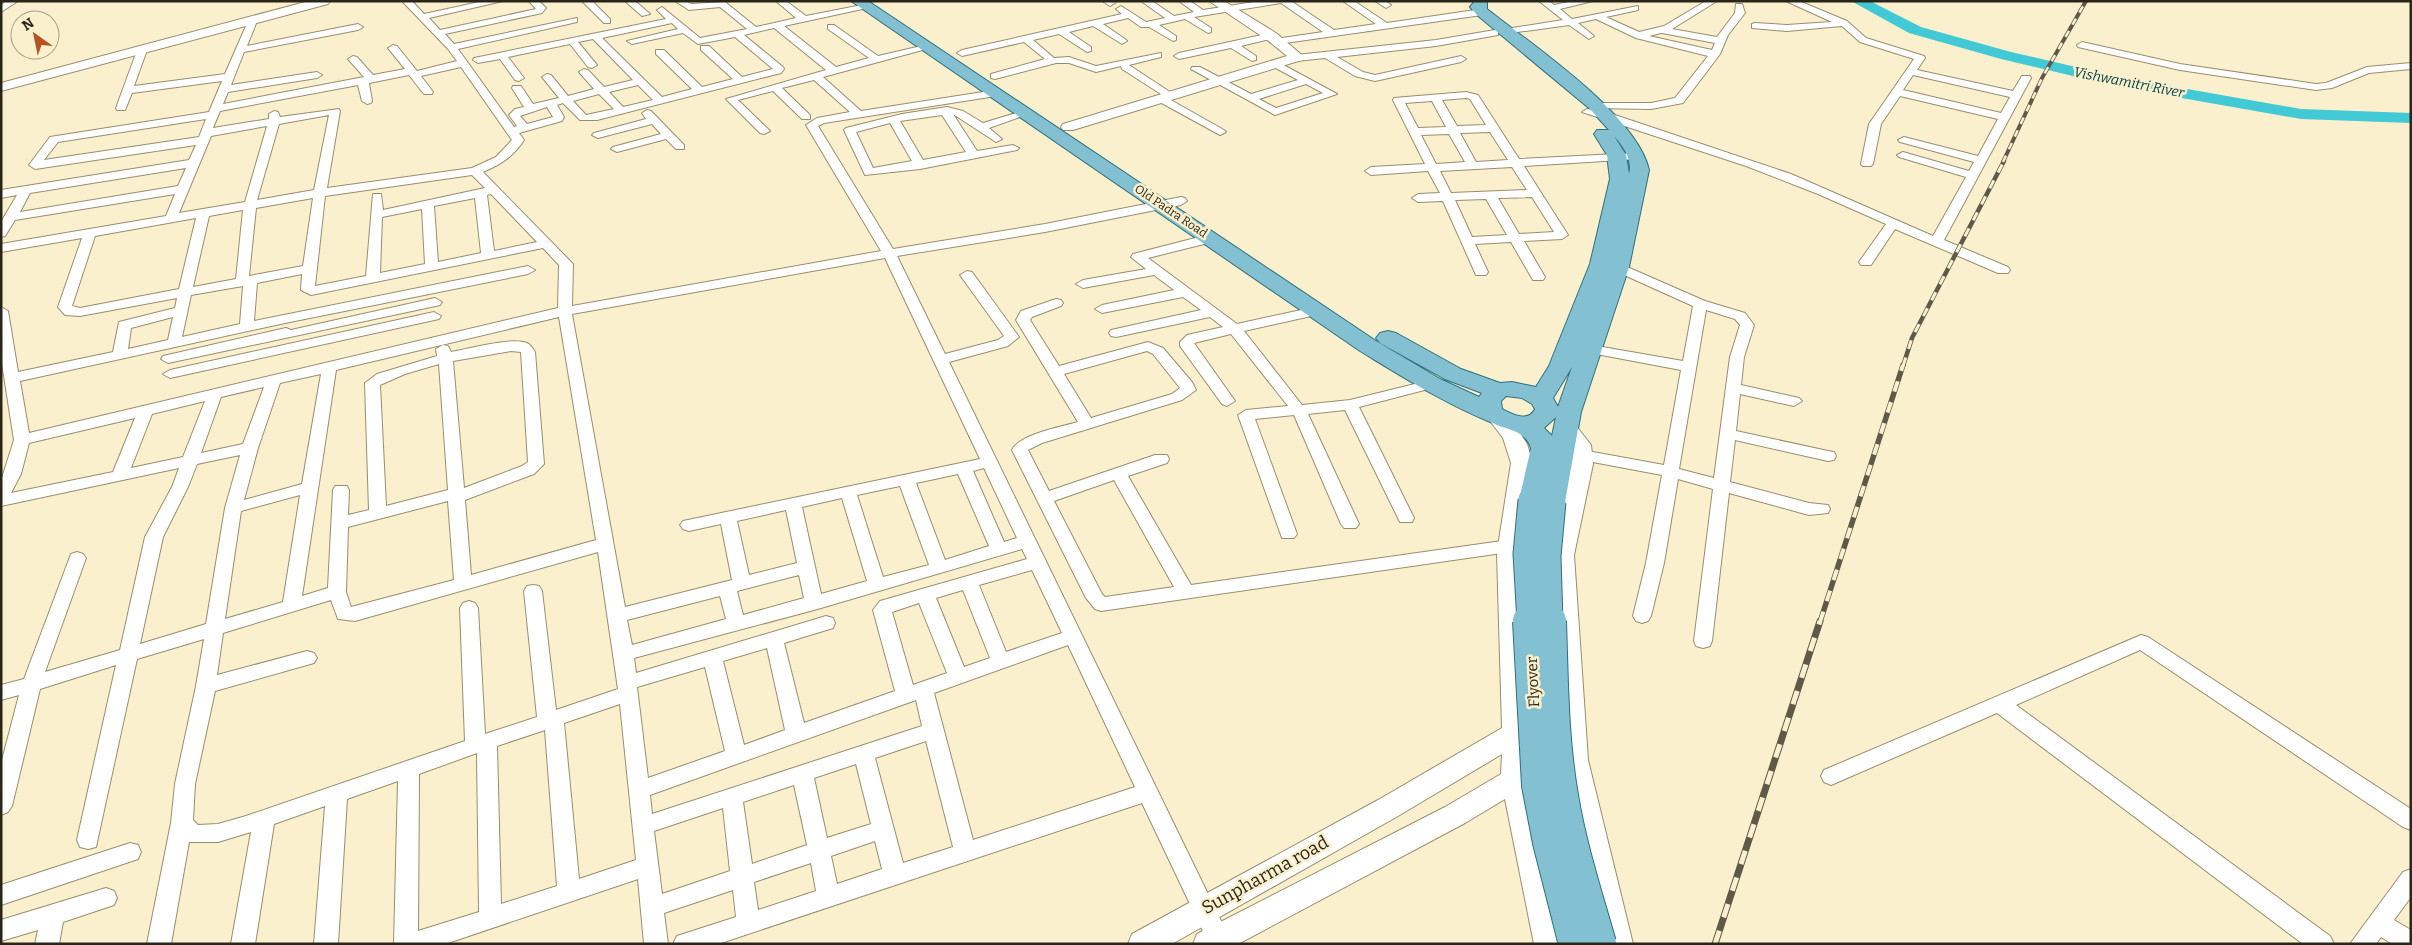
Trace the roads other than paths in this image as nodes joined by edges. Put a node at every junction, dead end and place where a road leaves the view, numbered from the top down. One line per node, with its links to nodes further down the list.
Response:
1 (14, 1): 26 (street)
2 (324, 1): 37 (street)
3 (499, 1): 32 (street)
4 (533, 1): 56 (street)
5 (586, 1): 38 (street)
6 (630, 1): 29 (street)
7 (679, 1): 50 (street)
8 (780, 1): 36 (street)
9 (884, 1): 78 (main road, Old Padra Road)
10 (1183, 1): 28 (street)
11 (1282, 1): 21 (street); 58 (street)
12 (1347, 1): 44 (street)
13 (1543, 1): 24 (street)
14 (1589, 1): 24 (street)
15 (1713, 1): 53 (street)
16 (1790, 1): 41 (street)
17 (409, 2): 32 (street)
18 (861, 3): 36 (street); 69 (main road, Old Padra Road)
19 (1148, 3): 23 (street); 33 (street)
20 (1472, 5): 44 (street); 55 (main road)
21 (1223, 6): 28 (street); 64 (street)
22 (1739, 6): 67 (street)
23 (1117, 7): 39 (street); 42 (street)
24 (1554, 8): 40 (street)
25 (1635, 8): 31 (street)
26 (1, 9)
27 (662, 10): 35 (street)
28 (1202, 13): 30 (street)
29 (645, 14)
30 (1186, 16): 33 (street); 52 (street)
31 (1597, 16): 40 (street); 59 (street)
32 (422, 17): 56 (street)
33 (1173, 19): 42 (street)
34 (574, 20): 71 (street)
35 (674, 20): 49 (street); 54 (street)
36 (805, 20): 43 (street)
37 (252, 21): 75 (street); 76 (street)
38 (608, 21)
39 (1095, 22): 51 (street); 66 (street)
40 (1571, 22): 55 (street); 61 (street)
41 (1844, 23): 45 (street); 99 (street)
42 (1148, 25): 48 (street); 63 (street)
43 (777, 26): 50 (street); 98 (street)
44 (1386, 26): 58 (street)
45 (1755, 26)
46 (358, 27): 76 (street)
47 (832, 27): 90 (street)
48 (1133, 28)
49 (686, 30): 54 (street); 57 (street)
50 (754, 30): 57 (street)
51 (1060, 30): 62 (street); 74 (street)
52 (1208, 30)
53 (1662, 30): 59 (street); 67 (street)
54 (622, 31): 60 (street)
55 (1500, 32): 82 (street); 133 (main road)
56 (438, 33): 71 (street)
57 (736, 34): 96 (street)
58 (1333, 34): 64 (street)
59 (1641, 35): 79 (street)
60 (595, 36): 65 (street); 108 (street)
61 (1590, 36)
62 (1025, 38): 78 (street); 84 (street)
63 (1153, 38)
64 (1274, 38): 68 (street); 86 (street)
65 (572, 41): 80 (street); 118 (street)
66 (1122, 41)
67 (1722, 41): 79 (street)
68 (1232, 44): 83 (street); 85 (street)
69 (926, 46): 90 (street); 112 (main road, Old Padra Road)
70 (2082, 46): 94 (street)
71 (452, 47): 91 (street)
72 (393, 48): 100 (street)
73 (706, 48): 107 (street)
74 (1087, 49)
75 (142, 50): 113 (street); 117 (street)
76 (240, 50): 103 (street)
77 (660, 52): 119 (street)
78 (962, 53): 112 (main road, Old Padra Road)
79 (1715, 54): 133 (street)
80 (502, 55): 89 (street); 132 (street)
81 (1157, 55): 112 (street)
82 (1327, 55): 86 (street); 88 (street)
83 (1179, 56)
84 (1049, 57)
85 (1252, 58)
86 (1296, 58): 92 (street)
87 (353, 59): 106 (street)
88 (1461, 59)
89 (478, 60)
90 (876, 60): 98 (street)
91 (463, 63): 100 (street); 149 (street)
92 (1276, 64): 109 (street); 111 (street)
93 (309, 65): 101 (street)
94 (2411, 66)
95 (1126, 67): 125 (street)
96 (779, 69): 107 (street); 110 (street)
97 (1196, 69): 111 (street)
98 (834, 71): 102 (street)
99 (1912, 72): 121 (street); 122 (street)
100 (413, 73): 106 (street); 120 (street)
101 (317, 75): 115 (street); 116 (street)
102 (816, 76): 110 (street); 138 (street)
103 (229, 77): 116 (street); 117 (street)
104 (547, 77): 127 (street)
105 (2026, 78): 122 (street)
106 (367, 80): 115 (street); 128 (street)
107 (740, 80): 119 (street)
108 (640, 81): 118 (street); 129 (street)
109 (1307, 81): 126 (street); 126 (street)
110 (795, 82): 114 (street)
111 (1219, 82): 125 (street); 126 (street)
112 (996, 84): 137 (main road, Old Padra Road); 138 (street); 145 (main road, Old Padra Road)
113 (1, 87)
114 (775, 87): 139 (street); 151 (street)
115 (327, 88): 124 (street)
116 (224, 89): 136 (street)
117 (128, 90): 131 (street)
118 (600, 91): 127 (street); 134 (street)
119 (700, 91): 129 (street)
120 (428, 92)
121 (1898, 92): 140 (street); 167 (street)
122 (2016, 95): 140 (street)
123 (1435, 97): 147 (street); 148 (street); 153 (street)
124 (272, 98): 136 (street); 143 (street)
125 (1167, 98): 145 (street); 152 (street)
126 (1250, 98)
127 (565, 100): 130 (street); 134 (street)
128 (367, 101)
129 (660, 101): 142 (street)
130 (550, 103): 132 (street); 146 (street)
131 (121, 108)
132 (530, 108): 146 (street)
133 (1591, 109): 162 (main road); 191 (street)
134 (621, 111): 142 (street)
135 (945, 111): 141 (street); 144 (street); 160 (street)
136 (215, 112): 154 (street); 154 (street)
137 (1026, 113): 144 (street); 184 (main road, Old Padra Road)
138 (858, 114): 200 (street)
139 (806, 117)
140 (2004, 117): 163 (street)
141 (894, 120): 168 (street); 168 (street)
142 (654, 121): 150 (street); 157 (street); 158 (street)
143 (275, 122): 154 (street); 176 (street); 186 (street)
144 (981, 127): 155 (street)
145 (1068, 127): 184 (main road, Old Padra Road)
146 (524, 128): 149 (street)
147 (1494, 128): 148 (street); 165 (street)
148 (1454, 130): 153 (street); 166 (street)
149 (511, 131): 171 (street)
150 (594, 131)
151 (764, 131)
152 (1220, 132)
153 (1413, 132): 169 (street)
154 (205, 136): 164 (street)
155 (996, 138)
156 (1904, 140): 163 (street)
157 (614, 145)
158 (680, 147)
159 (1013, 148): 160 (street)
160 (974, 155): 168 (street)
161 (1903, 155): 172 (street)
162 (1628, 157): 165 (street); 204 (main road, Flyover); 247 (main road)
163 (1981, 160): 172 (street)
164 (194, 163): 173 (street); 174 (street)
165 (1516, 163): 166 (street); 179 (street)
166 (1472, 164): 169 (street)
167 (1867, 164)
168 (920, 165)
169 (1430, 167): 170 (street); 183 (street)
170 (1371, 170)
171 (475, 171): 175 (street); 176 (street)
172 (1972, 175): 197 (street)
173 (183, 189): 187 (street); 190 (street)
174 (26, 190): 178 (street); 187 (street)
175 (494, 190): 177 (street); 198 (street)
176 (320, 193): 186 (street); 205 (street)
177 (481, 193): 185 (street); 201 (street)
178 (1, 194)
179 (1535, 194): 180 (street); 195 (street)
180 (1490, 195): 183 (street); 195 (street)
181 (377, 197): 189 (street)
182 (1418, 198): 183 (street)
183 (1448, 198): 196 (street)
184 (1172, 203): 194 (main road, Old Padra Road); 200 (street); 251 (main road, Old Padra Road)
185 (428, 204): 189 (street); 203 (street)
186 (250, 205): 188 (street); 213 (street)
187 (9, 213): 193 (street)
188 (203, 213): 190 (street); 216 (street)
189 (376, 215): 212 (street)
190 (171, 218): 192 (street)
191 (1893, 223): 197 (street); 202 (street)
192 (90, 232): 199 (street); 216 (street)
193 (1, 233)
194 (1211, 238): 208 (street); 223 (main road, Old Padra Road)
195 (1515, 238): 196 (street); 211 (street)
196 (1468, 241): 209 (street)
197 (1936, 242): 207 (street)
198 (546, 244): 201 (street); 222 (street)
199 (1, 248)
200 (889, 253): 222 (street); 236 (street)
201 (488, 256): 203 (street)
202 (1866, 262)
203 (432, 267): 212 (street)
204 (1618, 267): 218 (street); 232 (main road, Flyover)
205 (309, 269): 212 (street); 213 (street)
206 (528, 270): 228 (street)
207 (2003, 270)
208 (1157, 271): 214 (street); 215 (street)
209 (1480, 272)
210 (967, 275): 236 (street)
211 (1538, 277)
212 (373, 279)
213 (246, 282): 216 (street); 226 (street)
214 (1082, 284)
215 (1185, 292): 220 (street); 224 (street)
216 (185, 293): 221 (street)
217 (1056, 303): 240 (street)
218 (1700, 304): 239 (street); 244 (street)
219 (435, 309): 228 (street)
220 (1102, 309)
221 (180, 311): 231 (street); 233 (street)
222 (565, 311): 230 (street); 289 (street)
223 (1315, 311): 227 (street); 242 (main road, Old Padra Road)
224 (1212, 312): 227 (street); 229 (street)
225 (2, 320): 235 (street)
226 (247, 327): 228 (street); 231 (street)
227 (1234, 328): 248 (street); 253 (street)
228 (286, 333): 237 (street); 241 (street)
229 (1116, 333)
230 (442, 340): 234 (street); 238 (street)
231 (174, 343): 233 (street)
232 (1590, 349): 239 (street); 245 (main road, Flyover)
233 (120, 355): 243 (street)
234 (445, 359): 274 (street); 274 (street); 281 (street)
235 (5, 360): 243 (street)
236 (941, 360): 263 (street)
237 (169, 367)
238 (329, 367): 241 (street); 271 (street)
239 (1689, 367): 265 (street)
240 (1054, 372): 254 (street); 254 (street)
241 (281, 378): 246 (street); 258 (street)
242 (1431, 384): 250 (street); 251 (main road, Old Padra Road)
243 (9, 388): 257 (street)
244 (1734, 388): 249 (street); 256 (street)
245 (1576, 391): 247 (main road); 261 (main road, Flyover)
246 (215, 394): 252 (street); 262 (street)
247 (1543, 400): 251 (main road); 255 (main road)
248 (1227, 401)
249 (1794, 401)
250 (1350, 405): 253 (street); 283 (street)
251 (1495, 407): 255 (main road); 290 (street)
252 (146, 410): 257 (street); 268 (street)
253 (1300, 412): 285 (street); 287 (street)
254 (1087, 424): 276 (street)
255 (1525, 424): 261 (main road, Flyover)
256 (1728, 434): 259 (street); 270 (street)
257 (22, 440): 267 (street)
258 (250, 448): 262 (street); 279 (street)
259 (1828, 456)
260 (1161, 459): 266 (street)
261 (1561, 459): 265 (street); 331 (street); 381 (main road, Flyover, bridge); 382 (main road, Flyover, bridge)
262 (189, 462): 268 (street); 315 (street)
263 (990, 462): 264 (street); 288 (street)
264 (963, 467): 269 (street); 291 (street)
265 (1671, 472): 270 (street); 308 (street)
266 (1118, 473): 276 (street); 302 (street)
267 (7, 476): 275 (street)
268 (119, 477): 277 (street)
269 (906, 479): 273 (street); 295 (street)
270 (1722, 486): 280 (street); 314 (street)
271 (308, 488): 279 (street); 305 (street)
272 (342, 490): 284 (street)
273 (848, 492): 278 (street); 298 (street)
274 (457, 495): 281 (street); 297 (street)
275 (1, 496)
276 (1044, 498): 302 (street)
277 (1, 501)
278 (793, 503): 282 (street); 294 (street)
279 (233, 508): 311 (street)
280 (1822, 509)
281 (378, 513): 284 (street)
282 (728, 517): 286 (street); 299 (street)
283 (1406, 518)
284 (340, 523): 301 (street)
285 (1350, 524)
286 (689, 525)
287 (1288, 534)
288 (1027, 541): 291 (street); 293 (street)
289 (604, 544): 297 (street); 307 (street)
290 (1510, 546): 302 (street); 330 (street)
291 (999, 549): 295 (street)
292 (77, 558): 321 (street)
293 (1037, 562): 296 (street); 312 (street)
294 (806, 567): 299 (street); 304 (street)
295 (939, 568): 298 (street)
296 (968, 581): 303 (street); 319 (street)
297 (463, 583): 301 (street)
298 (878, 585): 304 (street)
299 (735, 586): 307 (street); 310 (street)
300 (533, 591): 327 (street)
301 (337, 592): 305 (street)
302 (1186, 592)
303 (926, 594): 320 (street); 324 (street)
304 (814, 602): 310 (street)
305 (291, 606): 311 (street)
306 (469, 608): 332 (street)
307 (617, 616): 316 (street)
308 (1642, 616)
309 (826, 623): 313 (street)
310 (736, 624): 316 (street)
311 (214, 629): 315 (street); 322 (street)
312 (1073, 636): 319 (street); 341 (street)
313 (774, 639): 317 (street); 329 (street)
314 (1703, 640)
315 (130, 654): 321 (street); 350 (street)
316 (624, 654): 323 (street)
317 (712, 657): 323 (street); 334 (street)
318 (307, 658): 322 (street)
319 (1001, 662): 320 (street)
320 (958, 677): 324 (street)
321 (32, 684): 325 (street); 335 (street)
322 (206, 686): 347 (street)
323 (628, 688): 327 (street); 340 (street)
324 (915, 692): 328 (street); 329 (street)
325 (1, 693)
326 (1999, 704): 338 (street); 346 (street); 384 (street)
327 (550, 720): 332 (street); 358 (street)
328 (934, 730): 333 (street); 353 (street)
329 (796, 734): 334 (street)
330 (1515, 734): 339 (street); 363 (street, Sunpharma road)
331 (1574, 742): 339 (street, Sunpharma road); 383 (street)
332 (481, 744): 336 (street); 365 (street)
333 (863, 753): 337 (street); 349 (street)
334 (736, 755): 340 (street)
335 (7, 763): 344 (street)
336 (409, 769): 342 (street); 375 (street)
337 (802, 773): 343 (street); 351 (street)
338 (1830, 776)
339 (1515, 781): 369 (street, Sunpharma road); 380 (street)
340 (639, 790): 348 (street)
341 (1148, 792): 353 (street); 363 (street)
342 (337, 794): 345 (street); 374 (street)
343 (732, 796): 348 (street); 356 (street)
344 (2, 803)
345 (264, 819): 347 (street); 373 (street)
346 (2411, 821)
347 (182, 823): 372 (street)
348 (643, 826): 354 (street)
349 (883, 829): 351 (street); 355 (street)
350 (88, 840)
351 (819, 850): 356 (street); 360 (street)
352 (130, 852): 359 (street)
353 (965, 852): 355 (street)
354 (648, 866): 358 (street); 362 (street)
355 (895, 875): 360 (street)
356 (742, 876): 362 (street); 367 (street)
357 (2411, 879): 366 (street)
358 (569, 892): 365 (street)
359 (1, 895)
360 (829, 897): 367 (street)
361 (106, 898): 364 (street)
362 (652, 907): 377 (street)
363 (1204, 909): 369 (street); 379 (street, Sunpharma road)
364 (53, 915): 368 (street); 371 (street)
365 (490, 918): 376 (street)
366 (2378, 922): 370 (street); 385 (street)
367 (748, 923): 378 (street)
368 (1, 931)
369 (1213, 942)
370 (2411, 943)
371 (47, 944)
372 (159, 944)
373 (243, 944)
374 (326, 944)
375 (406, 944)
376 (412, 944)
377 (656, 944)
378 (685, 944)
379 (1143, 944)
380 (1549, 944)
381 (1576, 944)
382 (1598, 944)
383 (1618, 944)
384 (2322, 944)
385 (2362, 944)

